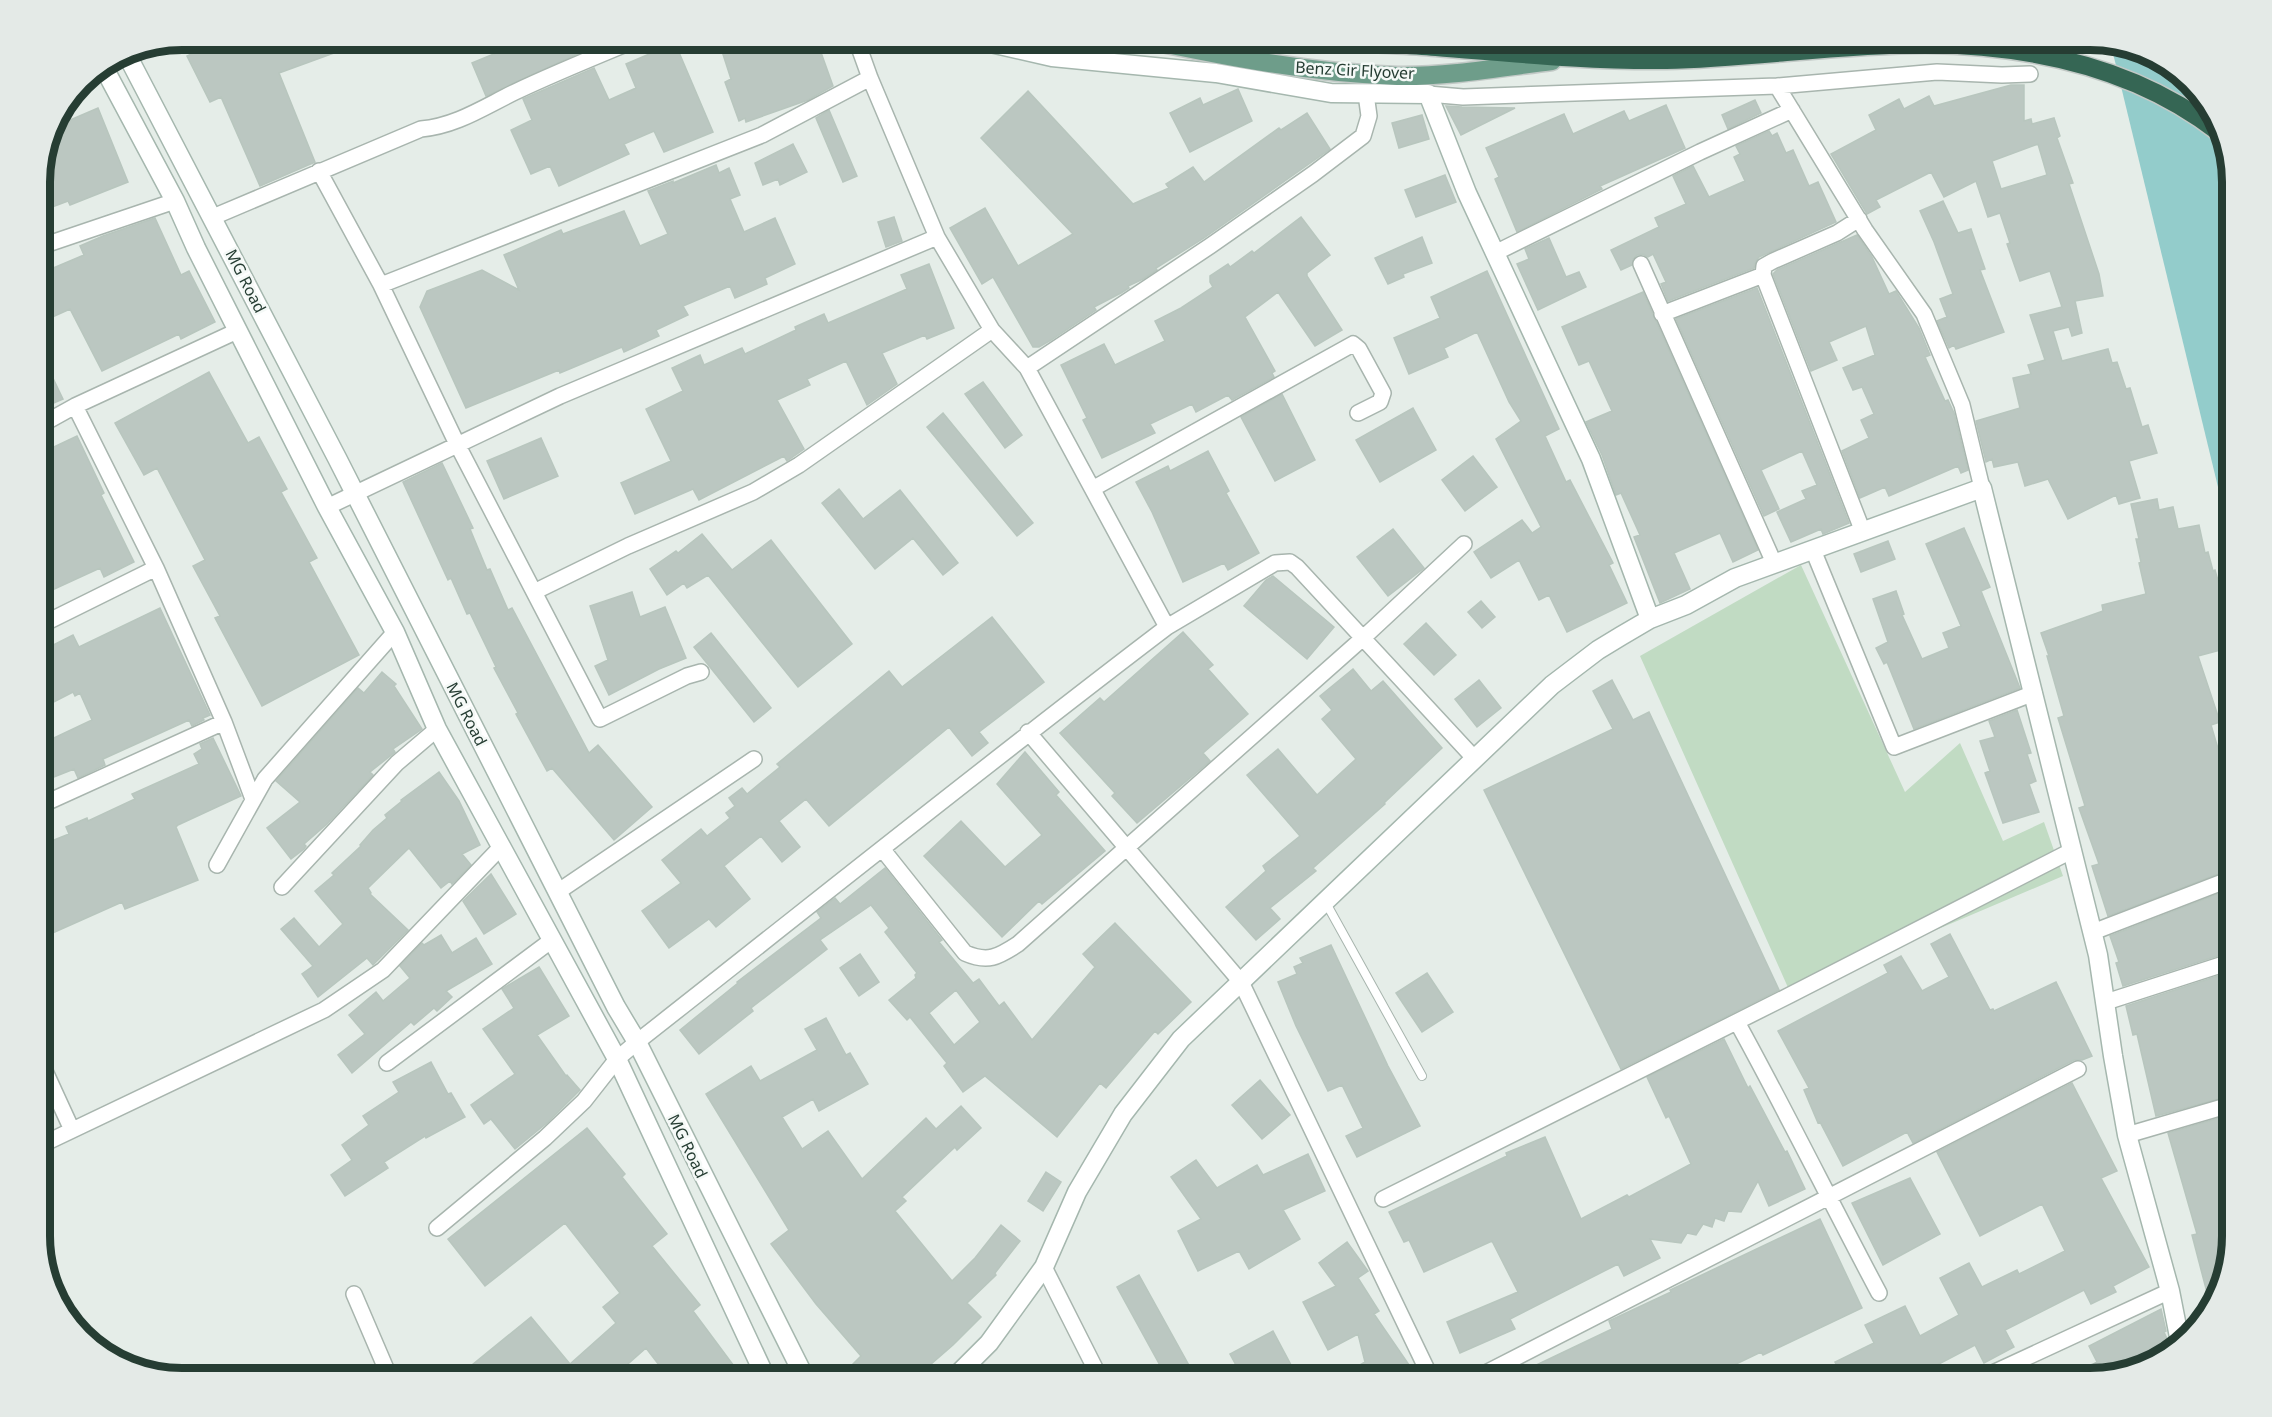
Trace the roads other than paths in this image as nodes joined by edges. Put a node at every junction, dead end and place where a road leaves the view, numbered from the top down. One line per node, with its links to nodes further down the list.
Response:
1 (613, 50): 18 (street)
2 (860, 50): 12 (street)
3 (1021, 50): 14 (street)
4 (1194, 50): 8 (main road, Benz Cir Flyover)
5 (1457, 50): 8 (highway)
6 (1828, 50): 8 (highway)
7 (2009, 50): 17 (highway)
8 (1569, 59)
9 (130, 60): 20 (street, MG Road)
10 (106, 73): 19 (street, MG Road)
11 (2030, 74): 13 (street)
12 (870, 78): 22 (street); 27 (street)
13 (1777, 86): 15 (street); 16 (street)
14 (1366, 94): 15 (street); 31 (street)
15 (1428, 94): 24 (street)
16 (1792, 110): 21 (street); 24 (street)
17 (2210, 125)
18 (319, 171): 20 (street); 27 (street)
19 (175, 201): 23 (street); 29 (street, MG Road)
20 (213, 217): 38 (street, MG Road)
21 (1859, 219): 26 (street); 37 (street)
22 (937, 237): 30 (street); 35 (street)
23 (50, 243)
24 (1495, 253): 46 (street)
25 (1641, 264): 28 (street)
26 (1763, 275): 28 (street); 40 (street)
27 (381, 285): 35 (street)
28 (1662, 314): 43 (street)
29 (237, 330): 32 (street); 39 (street, MG Road)
30 (992, 330): 31 (street); 45 (street)
31 (1028, 368): 36 (street)
32 (75, 406): 34 (street); 44 (street)
33 (1358, 413): 36 (street)
34 (50, 420)
35 (457, 444): 38 (street); 45 (street)
36 (1094, 488): 48 (street)
37 (1983, 488): 40 (street); 54 (street)
38 (356, 494): 39 (street); 52 (street, MG Road)
39 (327, 507): 49 (street, MG Road)
40 (1863, 532): 42 (street)
41 (1464, 544): 50 (street)
42 (1813, 550): 43 (street); 54 (street)
43 (1774, 563): 46 (street)
44 (156, 568): 47 (street); 55 (street)
45 (534, 592): 51 (street)
46 (1650, 619): 59 (street)
47 (50, 621)
48 (1167, 627): 50 (street); 57 (street)
49 (395, 633): 53 (street, MG Road); 60 (street)
50 (1363, 638): 59 (street); 63 (street)
51 (701, 672)
52 (447, 676): 53 (street); 69 (street, MG Road)
53 (420, 690): 56 (street, MG Road)
54 (2034, 693): 65 (street)
55 (224, 722): 60 (street); 61 (street)
56 (437, 729): 62 (street, MG Road); 68 (street)
57 (1028, 732): 63 (street); 64 (street)
58 (754, 759): 69 (street)
59 (1475, 759): 70 (street)
60 (254, 799): 66 (street)
61 (50, 801)
62 (502, 846): 72 (street, MG Road); 84 (street)
63 (1126, 847): 64 (street); 74 (street)
64 (883, 850): 77 (street)
65 (2073, 850): 71 (street); 76 (street)
66 (217, 865)
67 (2223, 882): 71 (street)
68 (282, 887)
69 (559, 891): 77 (street, MG Road)
70 (1325, 902): 74 (street); 81 (lane)
71 (2093, 932): 75 (street)
72 (552, 940): 78 (street, MG Road); 79 (street)
73 (2223, 964): 75 (street)
74 (1241, 982): 90 (street); 100 (street)
75 (2106, 1002): 85 (street)
76 (1737, 1022): 87 (street); 88 (street)
77 (637, 1042): 78 (street); 97 (street, MG Road)
78 (617, 1059): 89 (street); 96 (street, MG Road)
79 (387, 1063)
80 (2078, 1069): 87 (street)
81 (1422, 1076)
82 (50, 1082): 84 (street)
83 (2223, 1107): 85 (street)
84 (72, 1130): 86 (street)
85 (2127, 1135): 91 (street)
86 (50, 1141)
87 (1829, 1198): 92 (street); 101 (street)
88 (1383, 1199)
89 (436, 1228)
90 (1044, 1267): 98 (street); 99 (street)
91 (2170, 1291): 94 (street); 102 (street)
92 (1879, 1293)
93 (354, 1294): 95 (street)
94 (2178, 1334)
95 (386, 1368)
96 (761, 1368)
97 (800, 1368)
98 (964, 1368)
99 (1095, 1368)
100 (1426, 1368)
101 (1496, 1368)
102 (2002, 1368)

